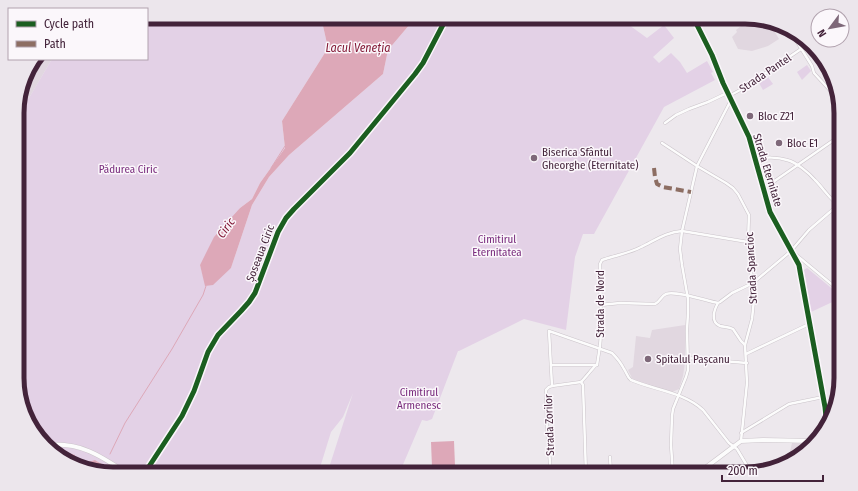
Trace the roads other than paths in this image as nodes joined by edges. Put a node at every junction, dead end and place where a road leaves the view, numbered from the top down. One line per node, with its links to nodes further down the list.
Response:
1 (443, 24): 46 (street, Șoseaua Ciric)
2 (696, 24): 8 (street, Strada Eternitate)
3 (795, 40): 4 (street)
4 (801, 49): 7 (street); 8 (street, Strada Pantel)
5 (41, 60): 6 (street)
6 (34, 72)
7 (831, 92)
8 (729, 96): 9 (street, Strada Pantel); 12 (street, Strada Eternitate); 14 (street)
9 (665, 123)
10 (834, 140): 13 (street)
11 (662, 143): 14 (street, Strada Spancioc)
12 (755, 159): 13 (street); 15 (street, Strada Eternitate)
13 (797, 165): 15 (street); 16 (street)
14 (697, 166): 18 (street); 19 (street, Strada Spancioc)
15 (763, 189): 20 (street, Strada Eternitate)
16 (834, 201)
17 (834, 210): 20 (street)
18 (682, 231): 19 (street); 23 (street); 25 (street, Strada de Nord)
19 (748, 242): 21 (street, Strada Spancioc)
20 (791, 251): 21 (street); 22 (street); 26 (street, Strada Eternitate)
21 (753, 283): 24 (street); 27 (street, Strada Spancioc)
22 (834, 286)
23 (687, 295): 24 (street); 25 (street); 30 (street)
24 (718, 303): 27 (street)
25 (600, 305): 28 (street, Strada de Nord)
26 (810, 325): 29 (street); 37 (street, Strada Eternitate)
27 (745, 345): 29 (street, Strada Spancioc)
28 (599, 348): 32 (street, Strada Zorilor); 33 (street, Strada de Nord); 36 (street)
29 (746, 354): 31 (street, Strada Spancioc)
30 (687, 358): 31 (street); 36 (street)
31 (747, 363): 39 (street, Strada Spancioc)
32 (551, 365): 33 (street); 35 (street, Strada Zorilor)
33 (596, 365): 34 (street)
34 (581, 382): 35 (street); 48 (street)
35 (552, 386): 47 (street, Strada Zorilor)
36 (678, 396): 43 (street); 50 (street)
37 (823, 397): 38 (street, Strada Eternitate); 39 (street)
38 (826, 414)
39 (742, 433): 40 (street, Strada Spancioc)
40 (741, 441): 41 (street); 43 (street)
41 (808, 441)
42 (54, 444): 45 (street)
43 (732, 448): 51 (street); 52 (street)
44 (610, 456): 49 (street)
45 (117, 467)
46 (149, 467)
47 (550, 467)
48 (586, 467)
49 (611, 467)
50 (673, 467)
51 (706, 467)
52 (748, 467)

